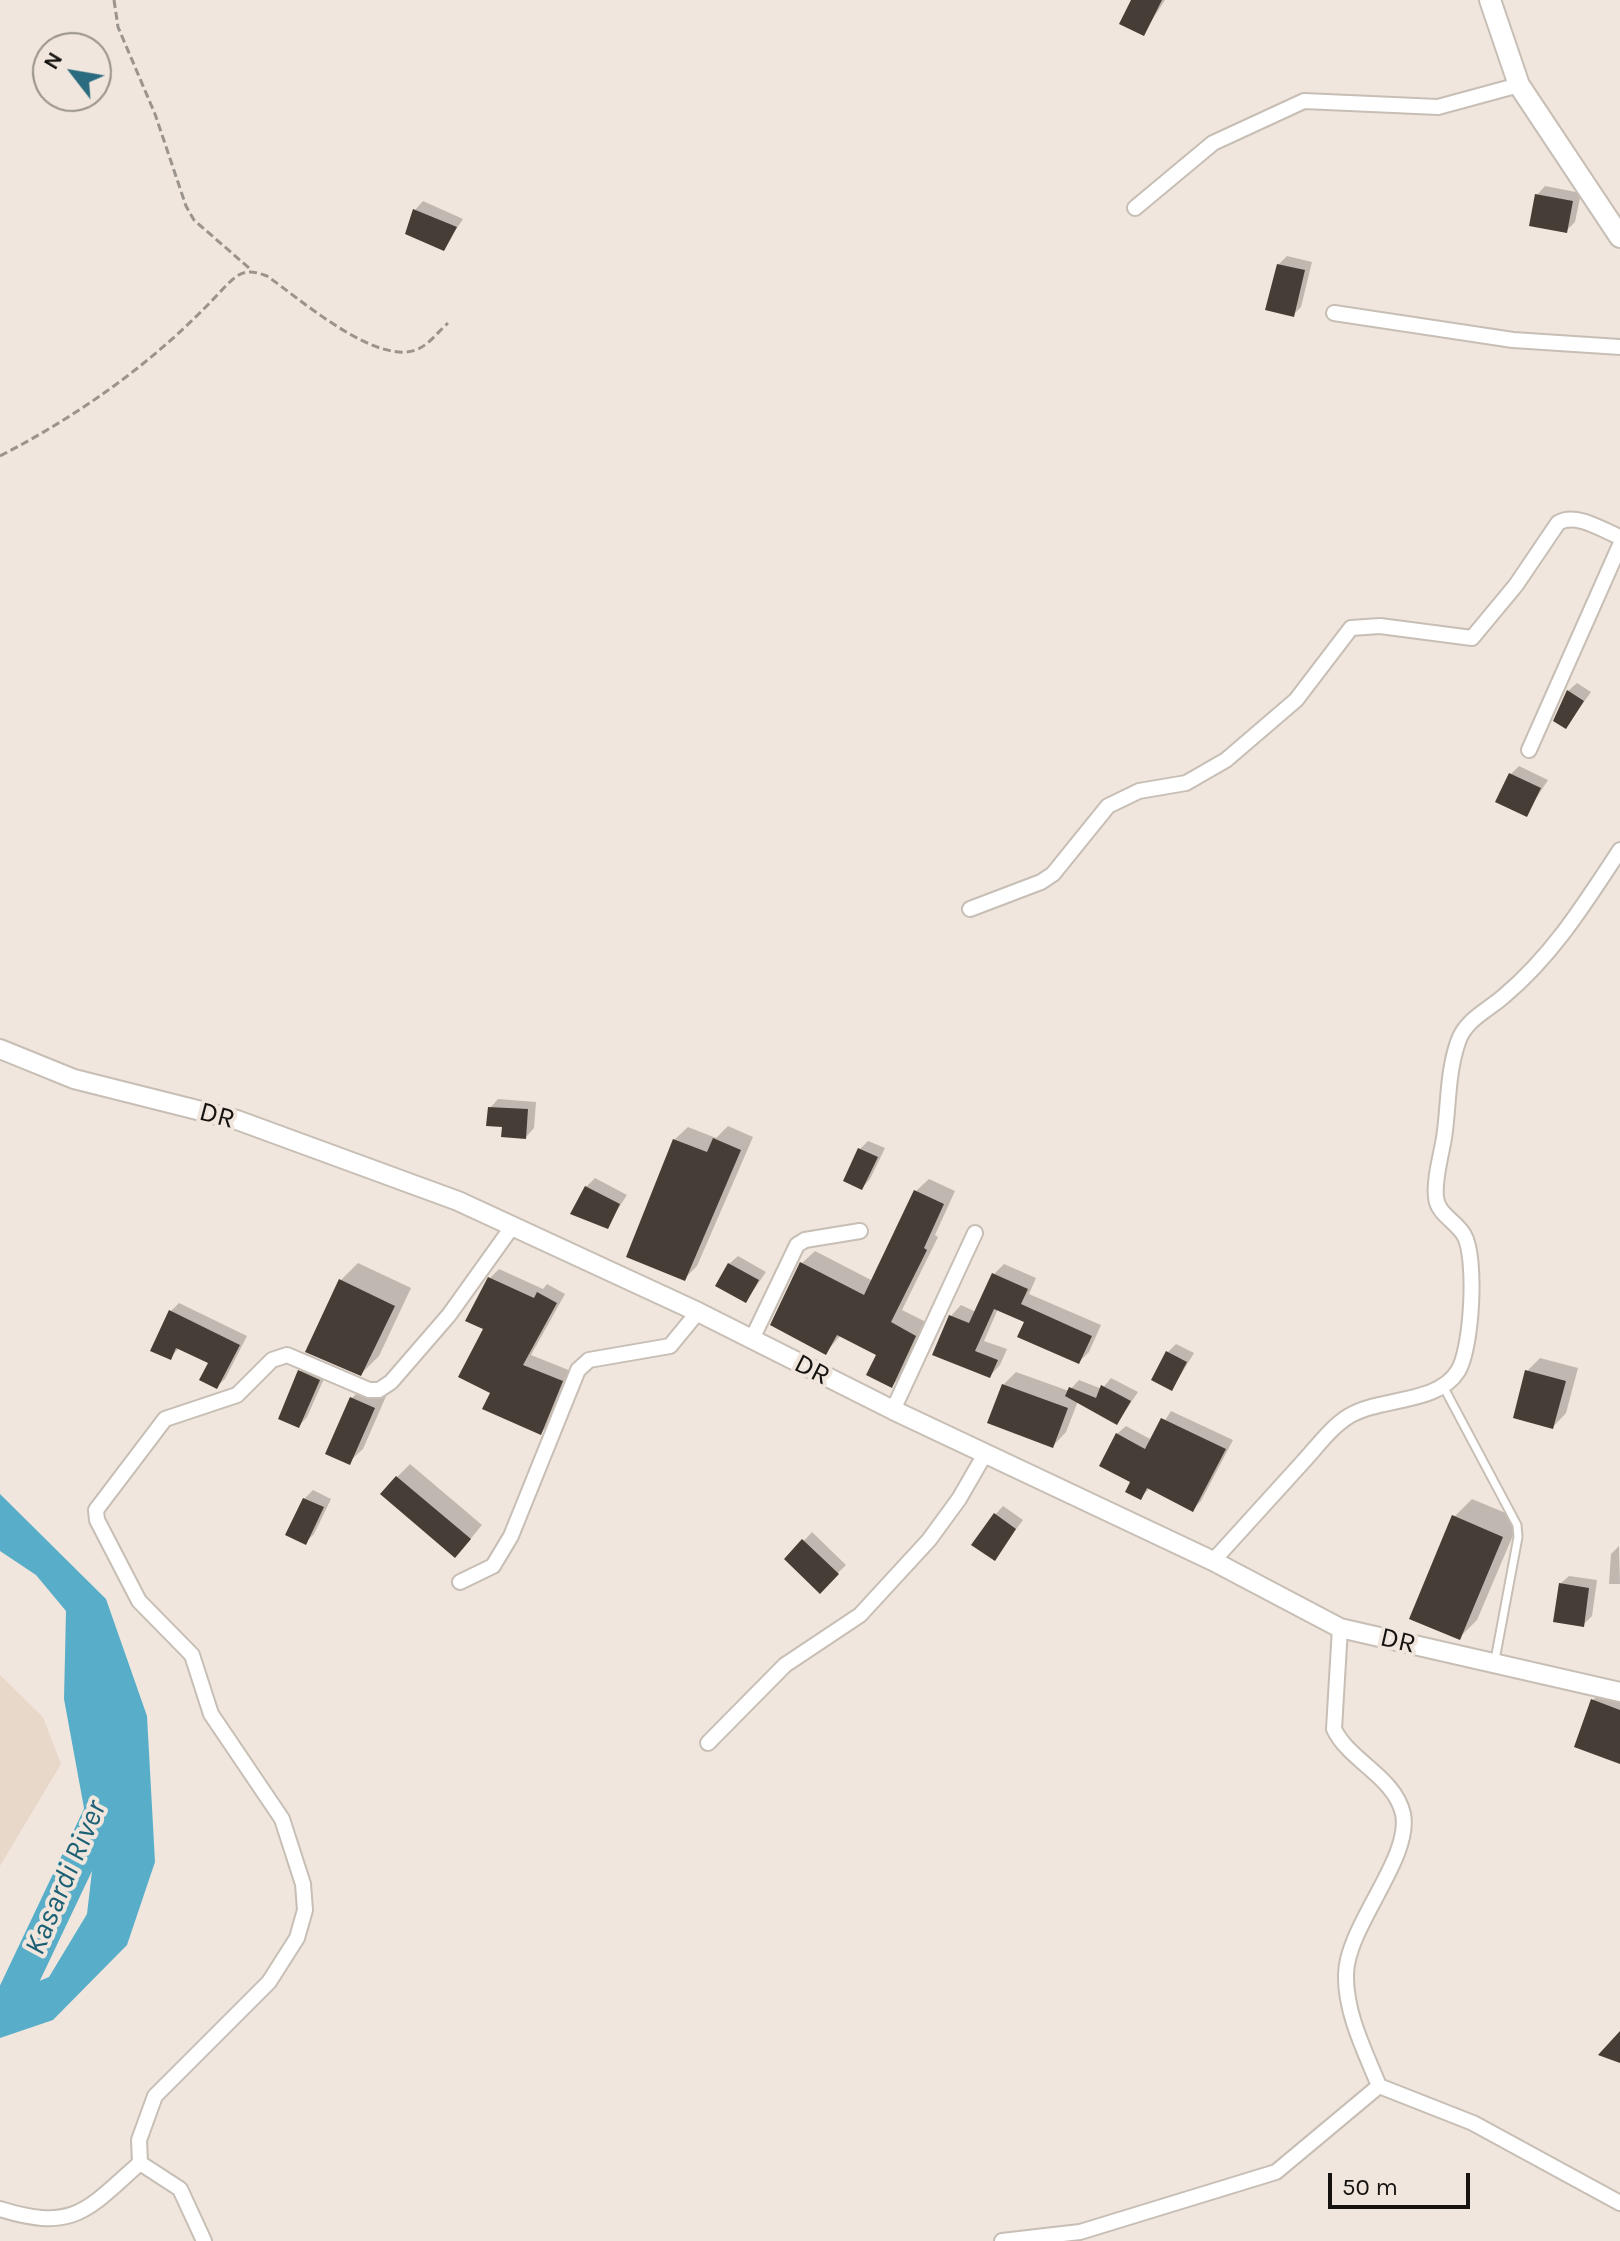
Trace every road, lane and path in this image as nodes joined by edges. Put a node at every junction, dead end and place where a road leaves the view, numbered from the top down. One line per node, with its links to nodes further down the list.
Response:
1 (114, 0): 6 (path)
2 (1490, 0): 3 (main road)
3 (1519, 85): 4 (street); 5 (main road)
4 (1135, 208)
5 (1620, 237)
6 (250, 270): 8 (path); 10 (path)
7 (1334, 313): 9 (street)
8 (448, 323)
9 (1620, 347)
10 (0, 456)
11 (1620, 537): 15 (street)
12 (1620, 545): 13 (street)
13 (1529, 750)
14 (1620, 850): 22 (street)
15 (970, 909)
16 (0, 1049): 17 (street, DR)
17 (512, 1227): 20 (street, DR); 32 (street)
18 (860, 1231): 21 (street)
19 (975, 1233): 23 (street)
20 (698, 1312): 21 (street, DR); 26 (street)
21 (752, 1339): 23 (street, DR)
22 (1443, 1385): 25 (street); 28 (lane)
23 (893, 1410): 24 (street, DR)
24 (985, 1454): 25 (street, DR); 30 (street)
25 (1213, 1561): 27 (street, DR)
26 (460, 1582)
27 (1340, 1628): 28 (street, DR); 31 (street)
28 (1494, 1663): 29 (street, DR)
29 (1620, 1692)
30 (708, 1743)
31 (1379, 2086): 33 (street); 36 (street)
32 (140, 2163): 34 (street); 35 (street)
33 (1620, 2203)
34 (0, 2209)
35 (204, 2241)
36 (1002, 2241)

